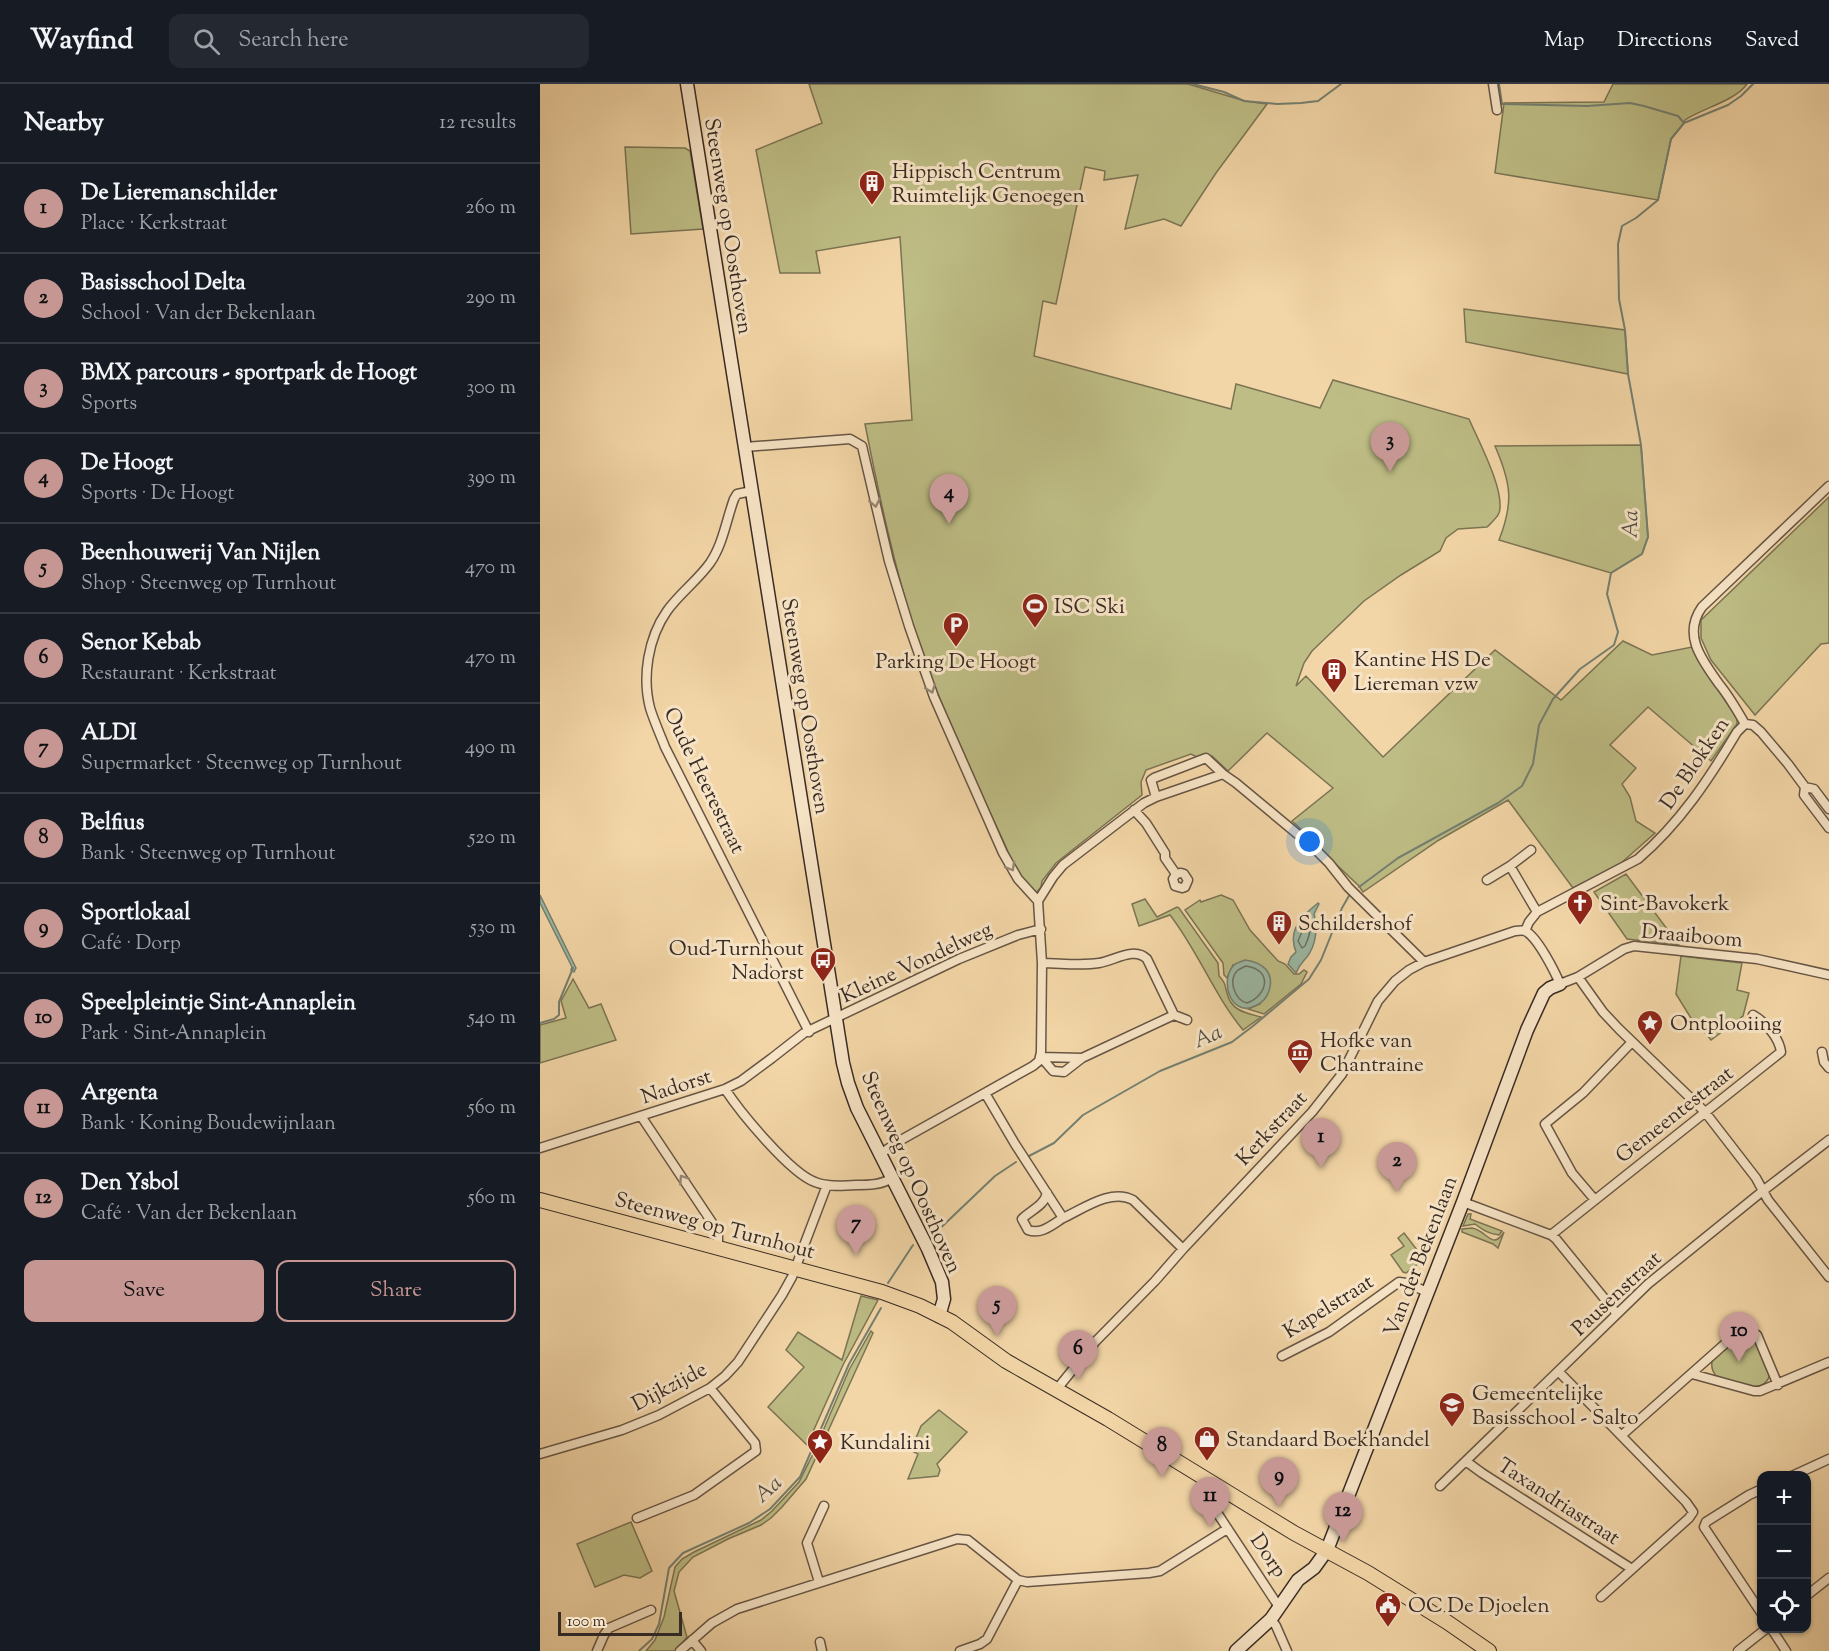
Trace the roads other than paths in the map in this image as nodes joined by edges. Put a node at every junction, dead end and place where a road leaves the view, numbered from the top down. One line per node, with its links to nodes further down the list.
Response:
1 (687, 84): 4 (street, Steenweg op Oosthoven)
2 (1493, 84): 3 (street)
3 (1497, 110)
4 (744, 447): 6 (street, Steenweg op Oosthoven); 18 (street, one-way to 18)
5 (1829, 486): 7 (street, De Blokken)
6 (752, 491): 29 (street, Steenweg op Oosthoven); 31 (street, Oude Heerestraat)
7 (1745, 724): 9 (street); 19 (street, De Blokken)
8 (1223, 774): 10 (street); 10 (street); 22 (street)
9 (1804, 787): 11 (street); 13 (street)
10 (1156, 796): 12 (street)
11 (1829, 809)
12 (1134, 810): 16 (street); 18 (street)
13 (1829, 828)
14 (1531, 850): 15 (street)
15 (1510, 866): 17 (street); 19 (street)
16 (1176, 874)
17 (1487, 880)
18 (1038, 902): 20 (street)
19 (1538, 912): 21 (street)
20 (1041, 929): 23 (street); 29 (street, Kleine Vondelweg)
21 (1525, 932): 22 (street, Kerkstraat); 26 (street)
22 (1424, 962): 54 (street, Kerkstraat)
23 (1042, 963): 27 (street); 34 (street)
24 (1829, 975): 25 (street, Draaiboom)
25 (1578, 977): 26 (street, Draaiboom); 32 (street)
26 (1560, 984): 50 (street, Van der Bekenlaan)
27 (1174, 1015): 30 (street); 35 (street)
28 (1753, 1016): 39 (street, Gemeentestraat)
29 (837, 1018): 31 (street, Kleine Vondelweg); 43 (street, Steenweg op Oosthoven)
30 (1187, 1020)
31 (809, 1032): 37 (street, Nadorst)
32 (1632, 1042): 39 (street); 49 (street)
33 (1822, 1052): 36 (street)
34 (1041, 1057): 35 (street); 35 (street); 38 (street)
35 (1082, 1058)
36 (1829, 1068)
37 (726, 1089): 40 (street, Nadorst); 45 (street)
38 (985, 1093): 43 (street); 47 (street)
39 (1706, 1112): 46 (street); 49 (street, Gemeentestraat)
40 (642, 1116): 42 (street, Nadorst); 53 (street, one-way to 40)
41 (1829, 1140): 46 (street, Pausenstraat)
42 (540, 1148)
43 (880, 1154): 44 (street, Steenweg op Oosthoven)
44 (892, 1178): 45 (street); 59 (street, Steenweg op Oosthoven)
45 (827, 1185): 55 (street, Dijkzijde)
46 (1764, 1190): 56 (street); 58 (street, Pausenstraat)
47 (1047, 1193): 51 (street); 51 (street)
48 (540, 1200): 53 (main road, Steenweg op Turnhout)
49 (1595, 1200): 52 (street, Gemeentestraat)
50 (1463, 1202): 52 (street); 57 (street, Van der Bekenlaan)
51 (1063, 1218): 54 (street)
52 (1551, 1235): 58 (street)
53 (718, 1248): 55 (main road, Steenweg op Turnhout)
54 (1183, 1249): 66 (street, Kerkstraat)
55 (795, 1268): 59 (main road, Steenweg op Turnhout); 65 (street, Dijkzijde)
56 (1829, 1277)
57 (1427, 1292): 60 (street, Kapelstraat); 78 (street, Van der Bekenlaan)
58 (1617, 1314): 62 (street, Pausenstraat)
59 (939, 1316): 66 (main road, Steenweg op Turnhout)
60 (1282, 1356)
61 (1829, 1362): 64 (street)
62 (1559, 1372): 67 (street); 70 (street, Pausenstraat)
63 (1692, 1374): 64 (street); 64 (street); 67 (street)
64 (1778, 1385)
65 (710, 1388): 68 (street, Dijkzijde); 76 (street)
66 (1057, 1389): 74 (main road, Steenweg op Turnhout)
67 (1622, 1435): 79 (street)
68 (540, 1454)
69 (1829, 1459): 71 (street)
70 (1467, 1462): 72 (street, Pausenstraat); 79 (street, Taxandriastraat)
71 (1803, 1471)
72 (1440, 1486)
73 (1757, 1491): 86 (street)
74 (1220, 1492): 77 (street, Dorp); 78 (main road, Dorp)
75 (824, 1506): 82 (street)
76 (637, 1518)
77 (1227, 1529): 81 (street); 85 (street, Dorp)
78 (1327, 1550): 85 (street, Dorp); 98 (main road)
79 (1632, 1569): 84 (street)
80 (1829, 1578): 83 (street)
81 (1018, 1580): 82 (street); 95 (street)
82 (819, 1582): 91 (street)
83 (1811, 1592)
84 (1601, 1597)
85 (1279, 1607): 88 (street, Dorp)
86 (1757, 1608)
87 (651, 1610): 92 (street)
88 (1270, 1619): 96 (street, Dorp); 97 (street)
89 (1762, 1633): 99 (street)
90 (1774, 1633): 100 (street)
91 (692, 1640): 93 (street); 94 (street)
92 (597, 1651)
93 (680, 1651)
94 (701, 1651)
95 (960, 1651)
96 (1236, 1651)
97 (1287, 1651)
98 (1489, 1651)
99 (1738, 1651)
100 (1786, 1651)

